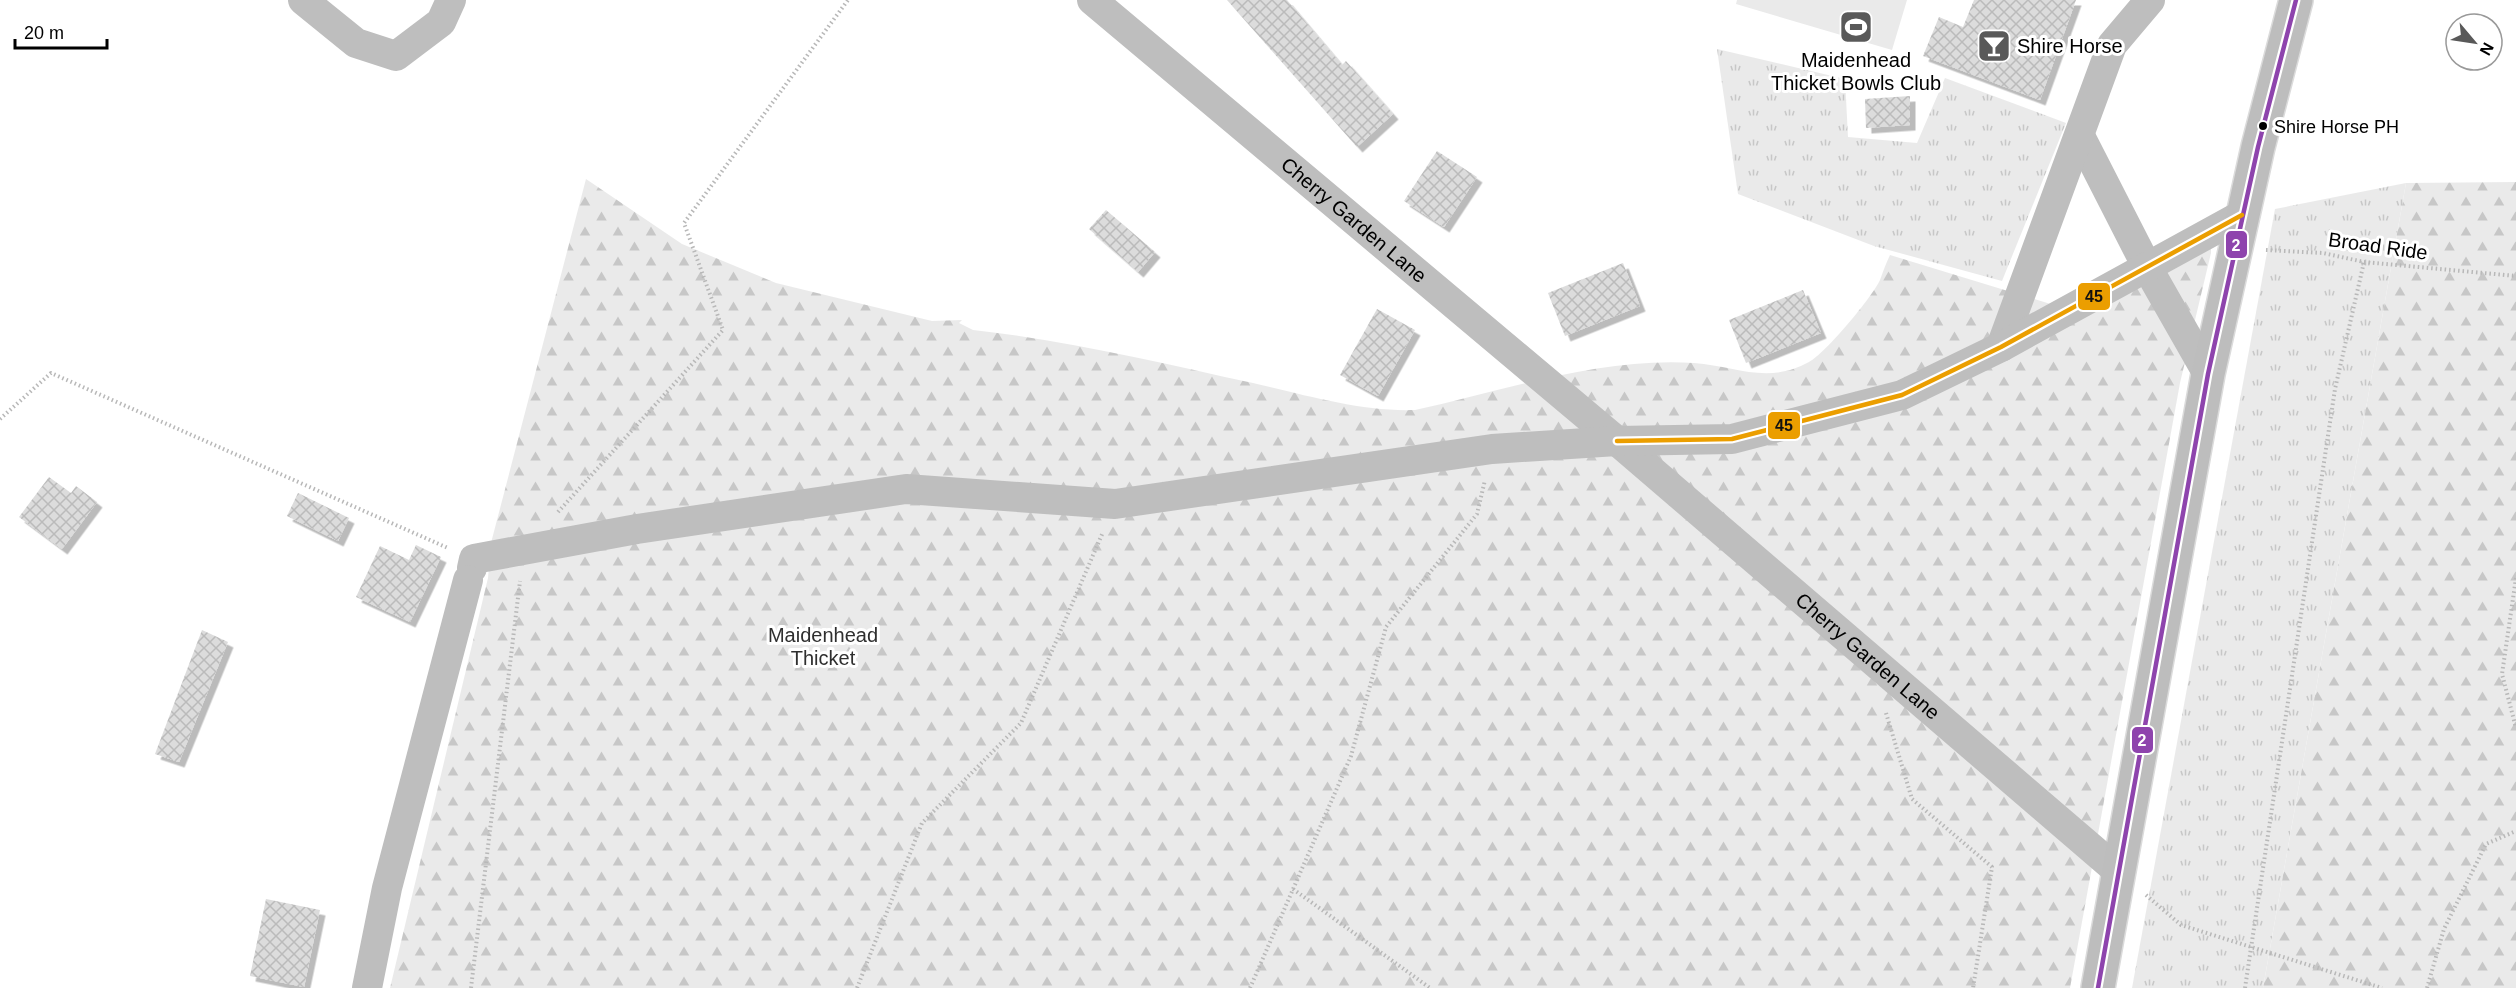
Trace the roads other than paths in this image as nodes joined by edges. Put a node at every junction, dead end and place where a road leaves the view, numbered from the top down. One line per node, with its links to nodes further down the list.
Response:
1 (451, 0): 5 (street)
2 (1092, 0): 11 (street, Cherry Garden Lane)
3 (2150, 0): 6 (street)
4 (2296, 0): 7 (main road)
5 (317, 5)
6 (2080, 136): 8 (street); 9 (street)
7 (2242, 215): 8 (street); 10 (main road)
8 (2147, 267): 9 (street); 10 (street)
9 (2001, 347): 11 (street)
10 (2208, 374): 12 (main road)
11 (1617, 441): 12 (street, Cherry Garden Lane); 13 (street)
12 (2118, 871): 14 (main road)
13 (367, 988)
14 (2098, 988)

